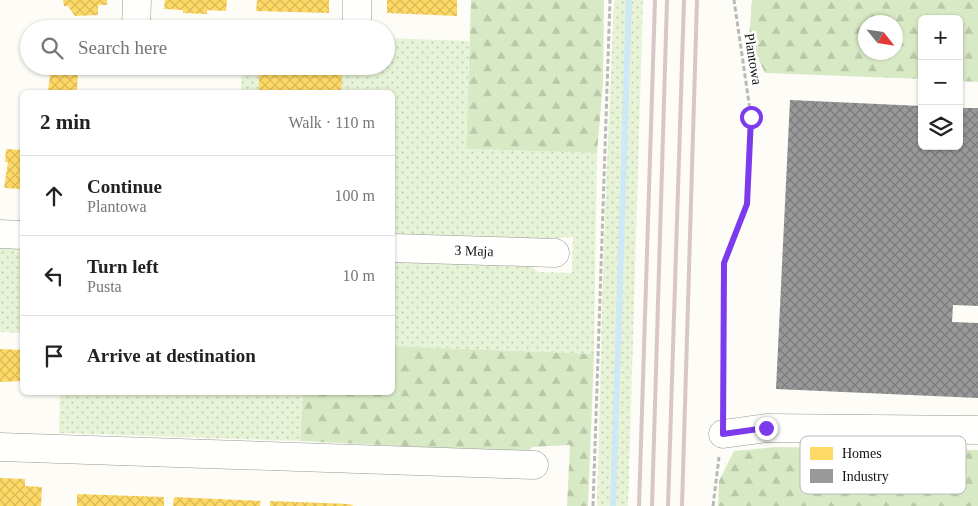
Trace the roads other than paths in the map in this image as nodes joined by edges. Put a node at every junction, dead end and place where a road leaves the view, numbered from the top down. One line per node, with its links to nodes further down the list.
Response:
1 (137, 0): 3 (street)
2 (357, 0): 4 (street)
3 (136, 20)
4 (357, 20)
5 (0, 234): 6 (street)
6 (20, 235)
7 (395, 248): 8 (street, 3 Maja)
8 (555, 253)
9 (978, 430): 10 (street)
10 (723, 434)
11 (0, 446): 12 (street)
12 (534, 465)

